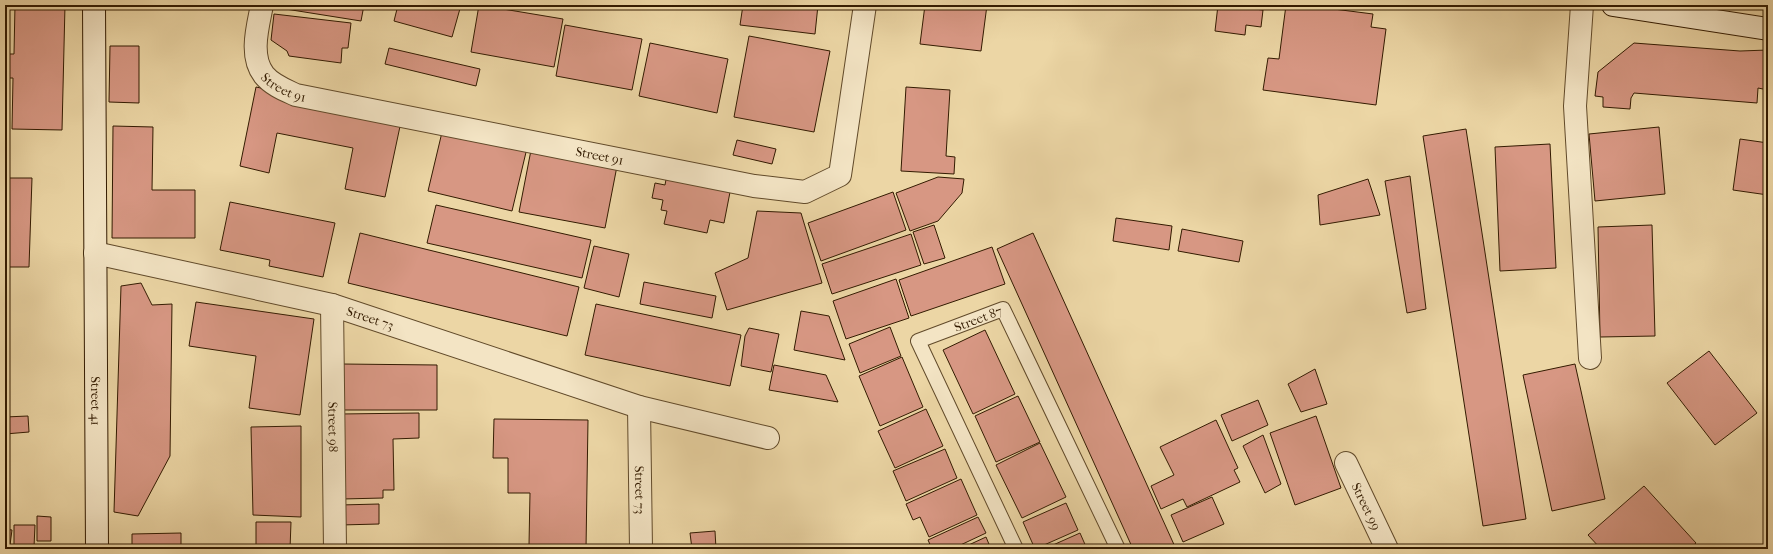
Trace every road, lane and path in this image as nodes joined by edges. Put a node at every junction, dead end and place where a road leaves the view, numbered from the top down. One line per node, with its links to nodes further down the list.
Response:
1 (94, 5): 8 (street, Street 41)
2 (262, 5): 3 (street, Street 91)
3 (865, 5)
4 (1582, 5): 10 (street)
5 (1613, 5): 6 (street)
6 (1662, 8): 7 (street)
7 (1768, 29)
8 (95, 253): 9 (street, Street 73); 14 (street, Street 41)
9 (332, 305): 11 (street, Street 73); 15 (street, Street 98)
10 (1590, 358)
11 (639, 407): 12 (street, Street 73); 16 (street, Street 73)
12 (768, 438)
13 (1346, 463): 19 (street, Street 99)
14 (97, 549)
15 (335, 549)
16 (641, 549)
17 (1016, 549): 18 (lane, Street 87)
18 (1118, 549)
19 (1387, 549)

